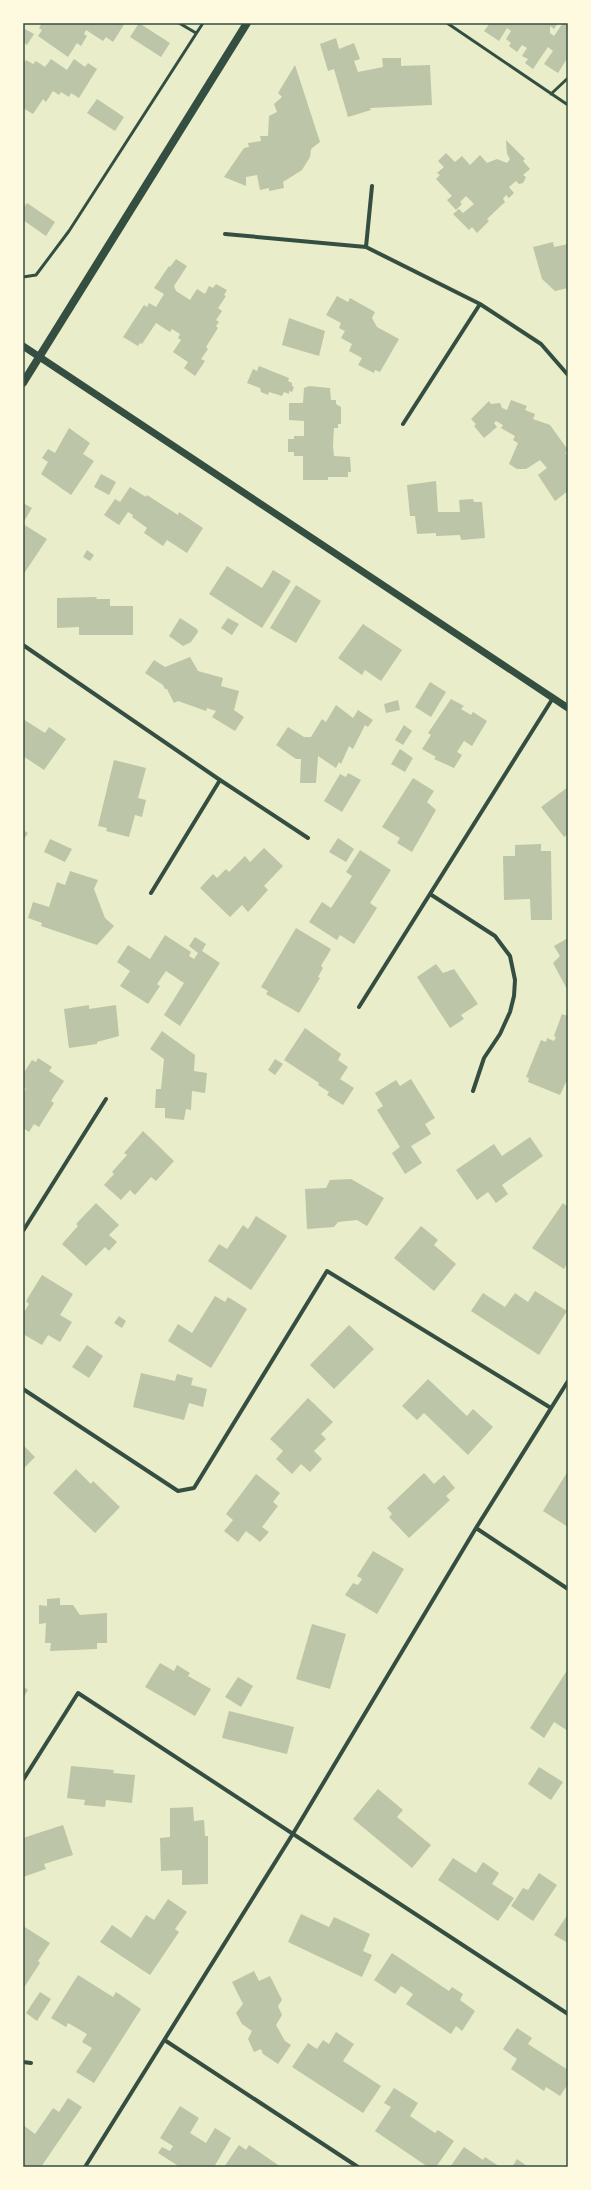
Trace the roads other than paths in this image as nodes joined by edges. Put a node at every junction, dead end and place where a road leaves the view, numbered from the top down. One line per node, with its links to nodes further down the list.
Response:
1 (179, 23): 5 (lane)
2 (203, 23): 5 (lane)
3 (246, 23): 15 (main road)
4 (447, 23): 7 (lane)
5 (196, 33): 12 (lane)
6 (568, 78): 7 (lane)
7 (552, 94): 8 (lane)
8 (568, 106)
9 (372, 186): 11 (street)
10 (225, 234): 11 (street)
11 (366, 247): 13 (street)
12 (23, 277)
13 (480, 304): 16 (street); 18 (street)
14 (23, 346): 15 (street)
15 (39, 356): 17 (main road); 20 (street)
16 (568, 375)
17 (23, 383)
18 (404, 424)
19 (23, 645): 22 (street)
20 (553, 698): 21 (street); 25 (street)
21 (568, 708)
22 (220, 780): 23 (street); 24 (street)
23 (308, 838)
24 (151, 893)
25 (430, 894): 26 (street); 27 (street)
26 (359, 1007)
27 (473, 1091)
28 (106, 1099): 29 (street)
29 (23, 1231)
30 (568, 1381): 32 (street)
31 (23, 1388): 32 (street)
32 (552, 1408): 33 (street)
33 (476, 1528): 34 (street); 36 (street)
34 (568, 1589)
35 (23, 1780): 36 (street)
36 (294, 1832): 37 (street); 38 (street)
37 (568, 2014)
38 (166, 2041): 41 (street); 42 (street)
39 (23, 2062): 40 (street)
40 (31, 2063)
41 (86, 2167)
42 (358, 2167)

